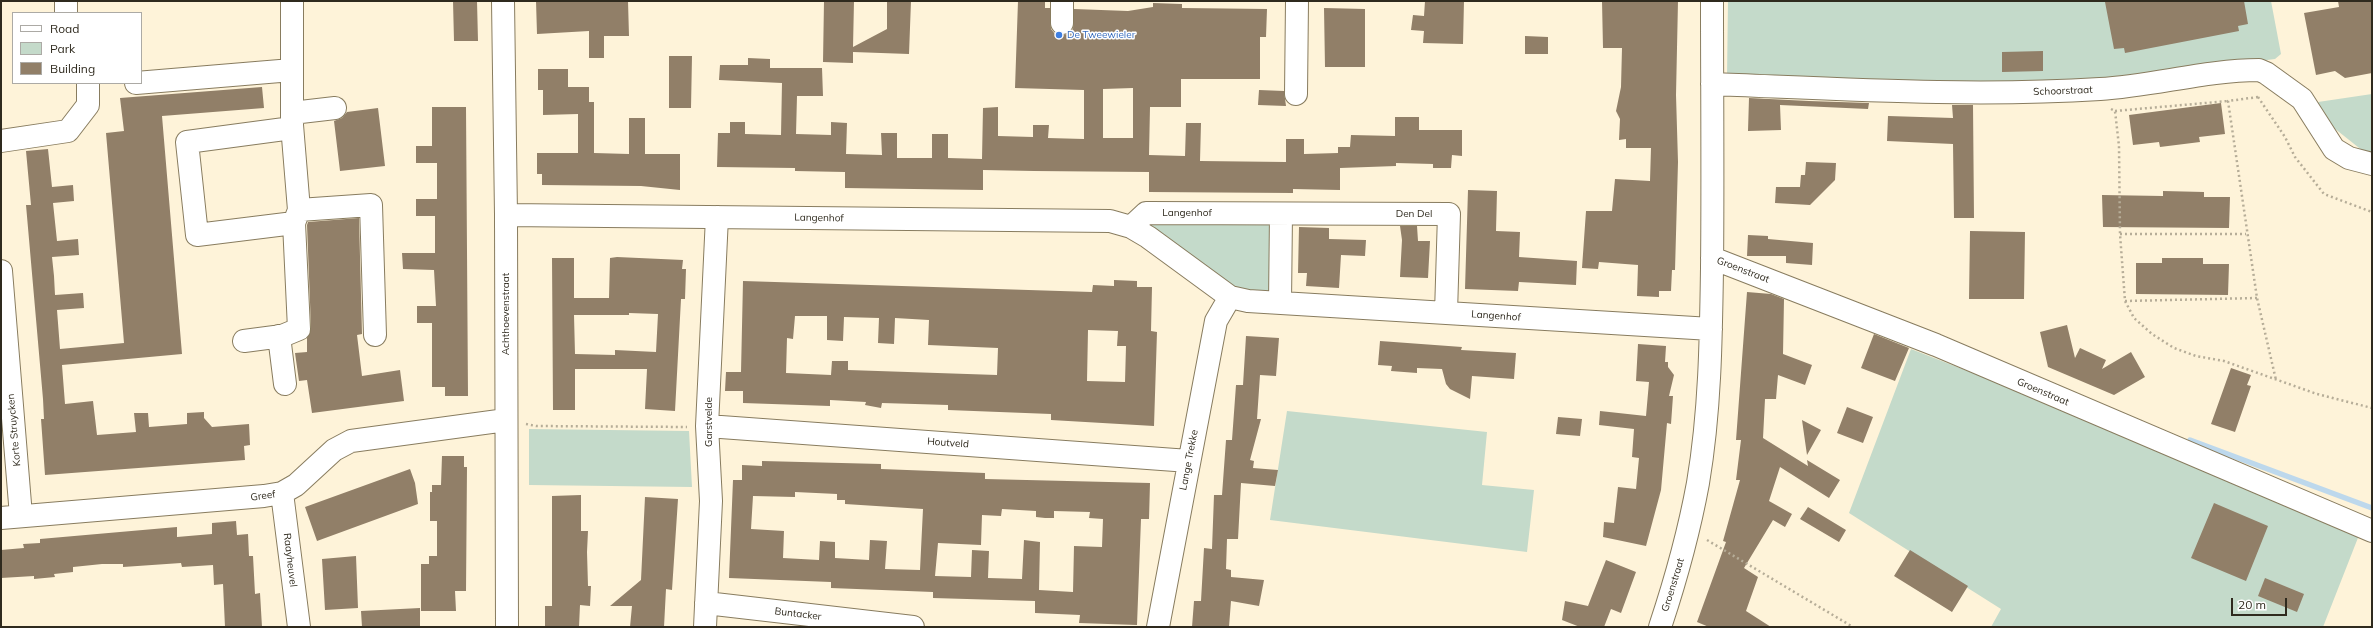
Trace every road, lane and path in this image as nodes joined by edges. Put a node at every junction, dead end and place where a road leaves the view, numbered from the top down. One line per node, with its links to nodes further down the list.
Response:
1 (66, 1): 7 (street)
2 (292, 1): 9 (street)
3 (503, 1): 25 (street, Achthoevenstraat)
4 (1062, 1): 8 (street)
5 (1297, 1): 15 (street)
6 (1712, 1): 13 (street, Groenstraat)
7 (66, 12)
8 (1062, 24)
9 (292, 70): 11 (street); 20 (street)
10 (2266, 73): 14 (street, Schoorstraat); 16 (path); 22 (street, Schoorstraat)
11 (142, 82)
12 (88, 84): 21 (street)
13 (1712, 84): 14 (street, Schoorstraat); 31 (street, Groenstraat)
14 (2102, 89): 19 (path)
15 (1296, 94)
16 (2258, 97): 17 (path); 23 (path)
17 (2228, 101): 19 (path); 30 (path)
18 (335, 108): 20 (street)
19 (2115, 111): 29 (path)
20 (292, 121): 26 (street); 26 (street)
21 (1, 141)
22 (2372, 164)
23 (2372, 212)
24 (1281, 214): 28 (street, Langenhof); 36 (street); 37 (street, Den Del)
25 (506, 215): 27 (street, Langenhof); 46 (street, Achthoevenstraat)
26 (297, 217): 40 (street); 41 (street)
27 (717, 217): 28 (street, Langenhof); 47 (street, Garstvelde)
28 (1131, 227): 33 (street, Langenhof)
29 (2120, 234): 30 (path); 35 (path)
30 (2246, 234): 34 (path)
31 (1712, 258): 38 (street, Groenstraat); 52 (street, Groenstraat)
32 (1, 271): 39 (street, Korte Struycken)
33 (1230, 297): 36 (street, Langenhof); 48 (street, Lange Trekke)
34 (2257, 298): 35 (path); 43 (path)
35 (2125, 301): 43 (path)
36 (1280, 303): 37 (street, Langenhof)
37 (1446, 313): 38 (street, Langenhof)
38 (1711, 329): 51 (street, Groenstraat)
39 (4, 336): 50 (street, Korte Struycken)
40 (279, 336): 42 (street); 44 (street)
41 (375, 336)
42 (244, 341)
43 (2276, 380): 45 (path)
44 (285, 384)
45 (2372, 408)
46 (506, 420): 47 (path); 49 (street, Greef); 55 (street, Achthoevenstraat)
47 (708, 426): 48 (street, Houtveld); 53 (street, Garstvelde)
48 (1189, 460): 58 (street, Lange Trekke)
49 (282, 493): 50 (street, Greef); 54 (street, Raayheuvel)
50 (11, 517)
51 (1689, 530): 59 (street, Groenstraat); 60 (path)
52 (2372, 531)
53 (706, 603): 56 (street, Garstvelde); 57 (street, Buntacker)
54 (299, 627)
55 (506, 627)
56 (705, 627)
57 (914, 627)
58 (1158, 627)
59 (1660, 627)
60 (1853, 627)

